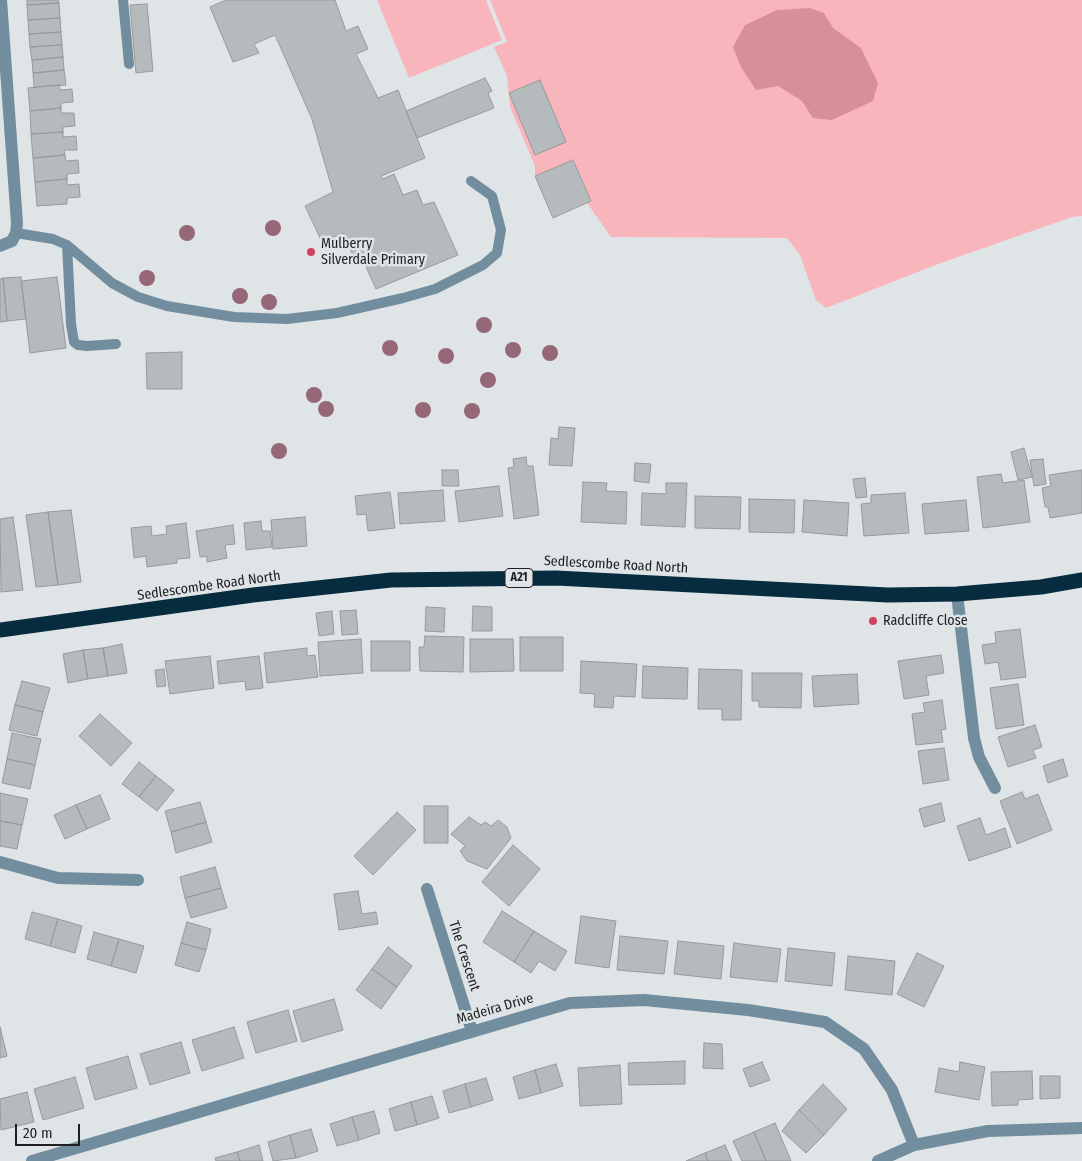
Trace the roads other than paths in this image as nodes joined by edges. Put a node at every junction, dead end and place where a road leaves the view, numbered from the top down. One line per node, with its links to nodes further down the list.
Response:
1 (1, 0): 5 (street)
2 (123, 0): 3 (lane)
3 (129, 64)
4 (472, 180): 6 (lane)
5 (16, 233): 6 (lane); 7 (street)
6 (67, 245): 8 (lane)
7 (0, 246)
8 (116, 344)
9 (1082, 580): 10 (highway, Sedlescombe Road North / A21)
10 (957, 594): 11 (highway, Sedlescombe Road North / A21); 12 (street)
11 (0, 630)
12 (995, 788)
13 (0, 862): 14 (street)
14 (138, 880)
15 (427, 889): 16 (street, The Crescent)
16 (472, 1031): 18 (street, Madeira Drive); 19 (street, Madeira Drive)
17 (1082, 1128): 18 (street)
18 (914, 1145): 20 (street)
19 (32, 1161)
20 (878, 1161)

